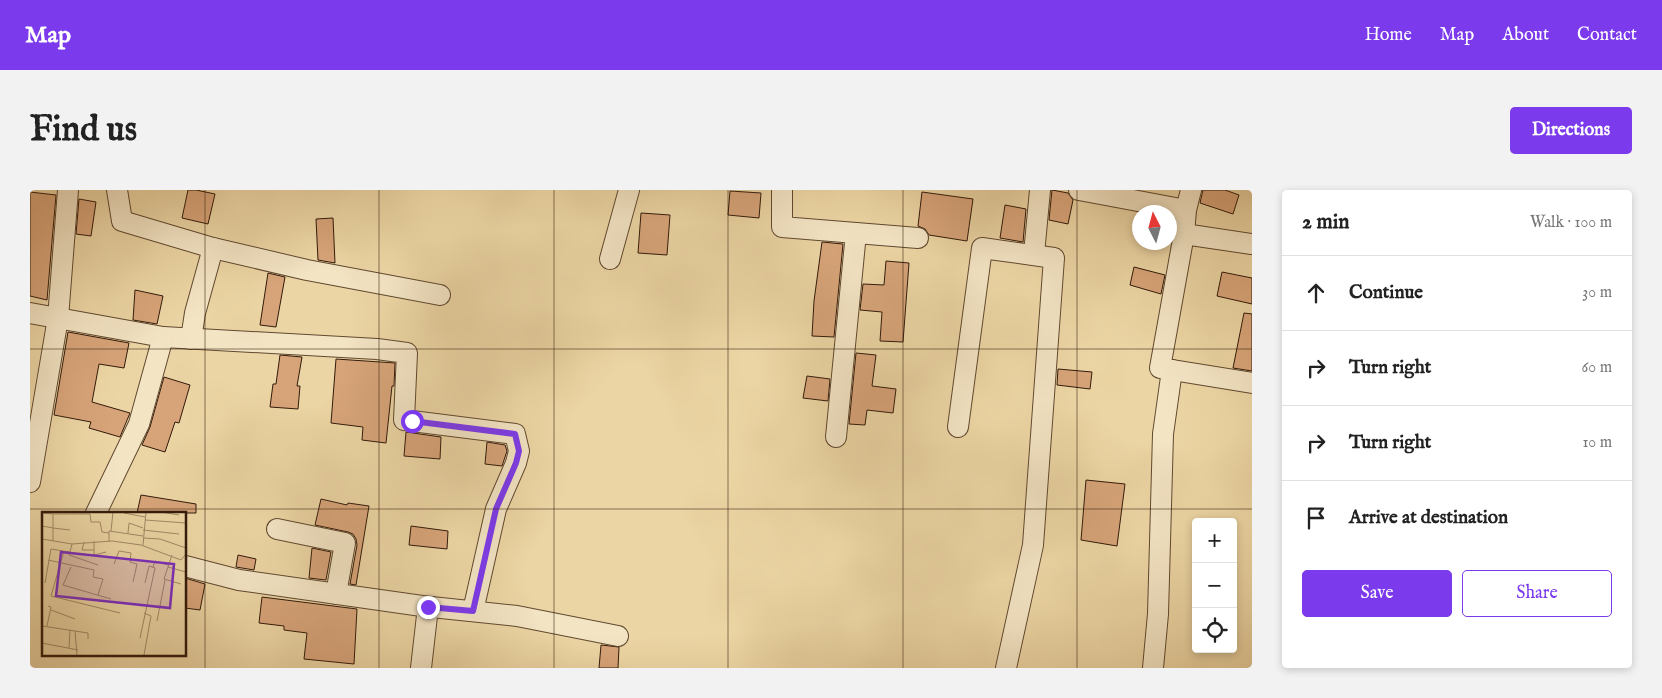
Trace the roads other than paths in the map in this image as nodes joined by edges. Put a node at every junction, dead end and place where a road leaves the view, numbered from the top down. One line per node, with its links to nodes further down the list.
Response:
1 (68, 190): 18 (street)
2 (117, 190): 13 (street)
3 (629, 190): 15 (street)
4 (782, 190): 9 (street)
5 (1040, 190): 14 (street)
6 (1080, 190): 8 (street)
7 (1191, 190): 8 (street)
8 (1186, 210): 10 (street)
9 (856, 233): 11 (street); 24 (street)
10 (1184, 234): 12 (street); 21 (street)
11 (918, 238)
12 (1252, 244)
13 (213, 248): 16 (street); 20 (street)
14 (1034, 254): 23 (street); 34 (street)
15 (610, 259)
16 (440, 295)
17 (30, 313): 18 (street)
18 (58, 318): 19 (street); 25 (street)
19 (163, 337): 20 (street); 26 (street)
20 (191, 339): 31 (street)
21 (1172, 370): 22 (street); 35 (street)
22 (1252, 383)
23 (958, 427)
24 (836, 437)
25 (30, 482)
26 (96, 512)
27 (277, 528): 29 (street)
28 (186, 566): 29 (street)
29 (336, 594): 30 (street)
30 (428, 607): 31 (street); 33 (street)
31 (473, 611): 32 (street)
32 (618, 636)
33 (421, 668)
34 (1006, 668)
35 (1153, 668)

